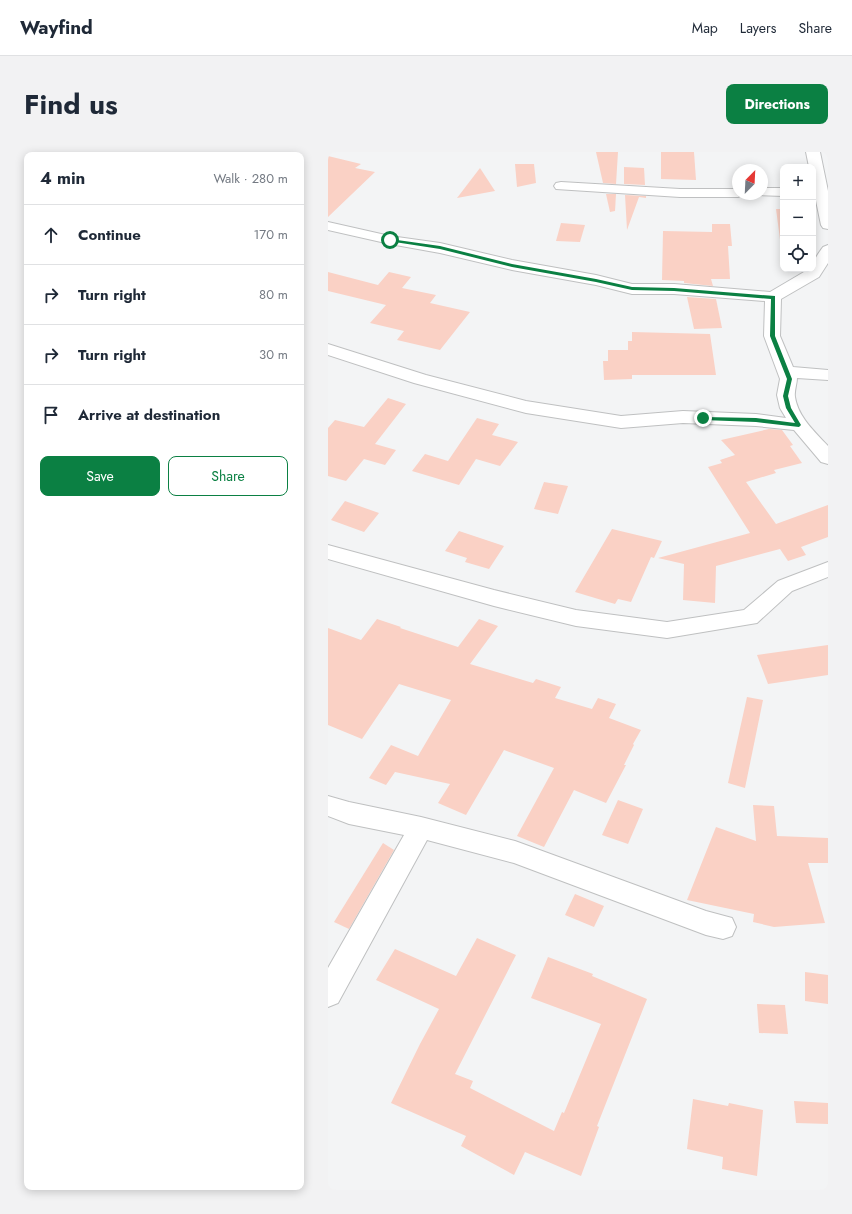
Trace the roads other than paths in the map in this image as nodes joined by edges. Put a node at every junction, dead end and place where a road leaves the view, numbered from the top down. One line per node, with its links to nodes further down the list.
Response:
1 (813, 152): 6 (street)
2 (560, 186): 3 (street)
3 (732, 192)
4 (768, 192): 5 (street)
5 (780, 192)
6 (817, 194): 7 (street)
7 (828, 225)
8 (328, 226): 10 (street)
9 (828, 250): 10 (street)
10 (773, 297): 12 (street)
11 (328, 349): 14 (street)
12 (786, 372): 13 (street); 14 (street)
13 (828, 375)
14 (799, 425): 15 (street)
15 (828, 458)
16 (328, 552): 17 (street)
17 (828, 569)
18 (328, 806): 19 (street)
19 (421, 828): 20 (street); 21 (street)
20 (723, 927)
21 (328, 994)

